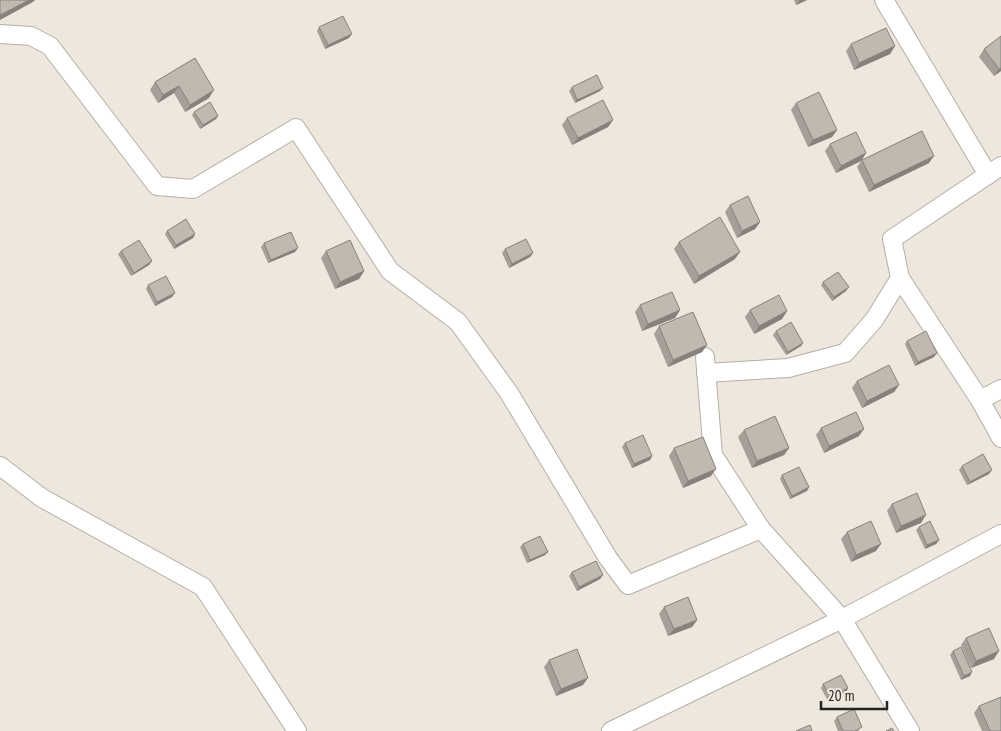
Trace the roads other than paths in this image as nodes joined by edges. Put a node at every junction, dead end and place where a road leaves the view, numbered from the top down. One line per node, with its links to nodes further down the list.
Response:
1 (884, 0): 3 (street)
2 (0, 34): 9 (street)
3 (994, 170): 4 (street)
4 (900, 278): 6 (street); 9 (street)
5 (1001, 389): 6 (street)
6 (980, 400): 7 (street)
7 (1001, 438)
8 (0, 466): 12 (street)
9 (761, 529): 11 (street)
10 (1001, 534): 11 (street)
11 (842, 619): 13 (street); 14 (street)
12 (297, 731)
13 (611, 731)
14 (910, 731)

